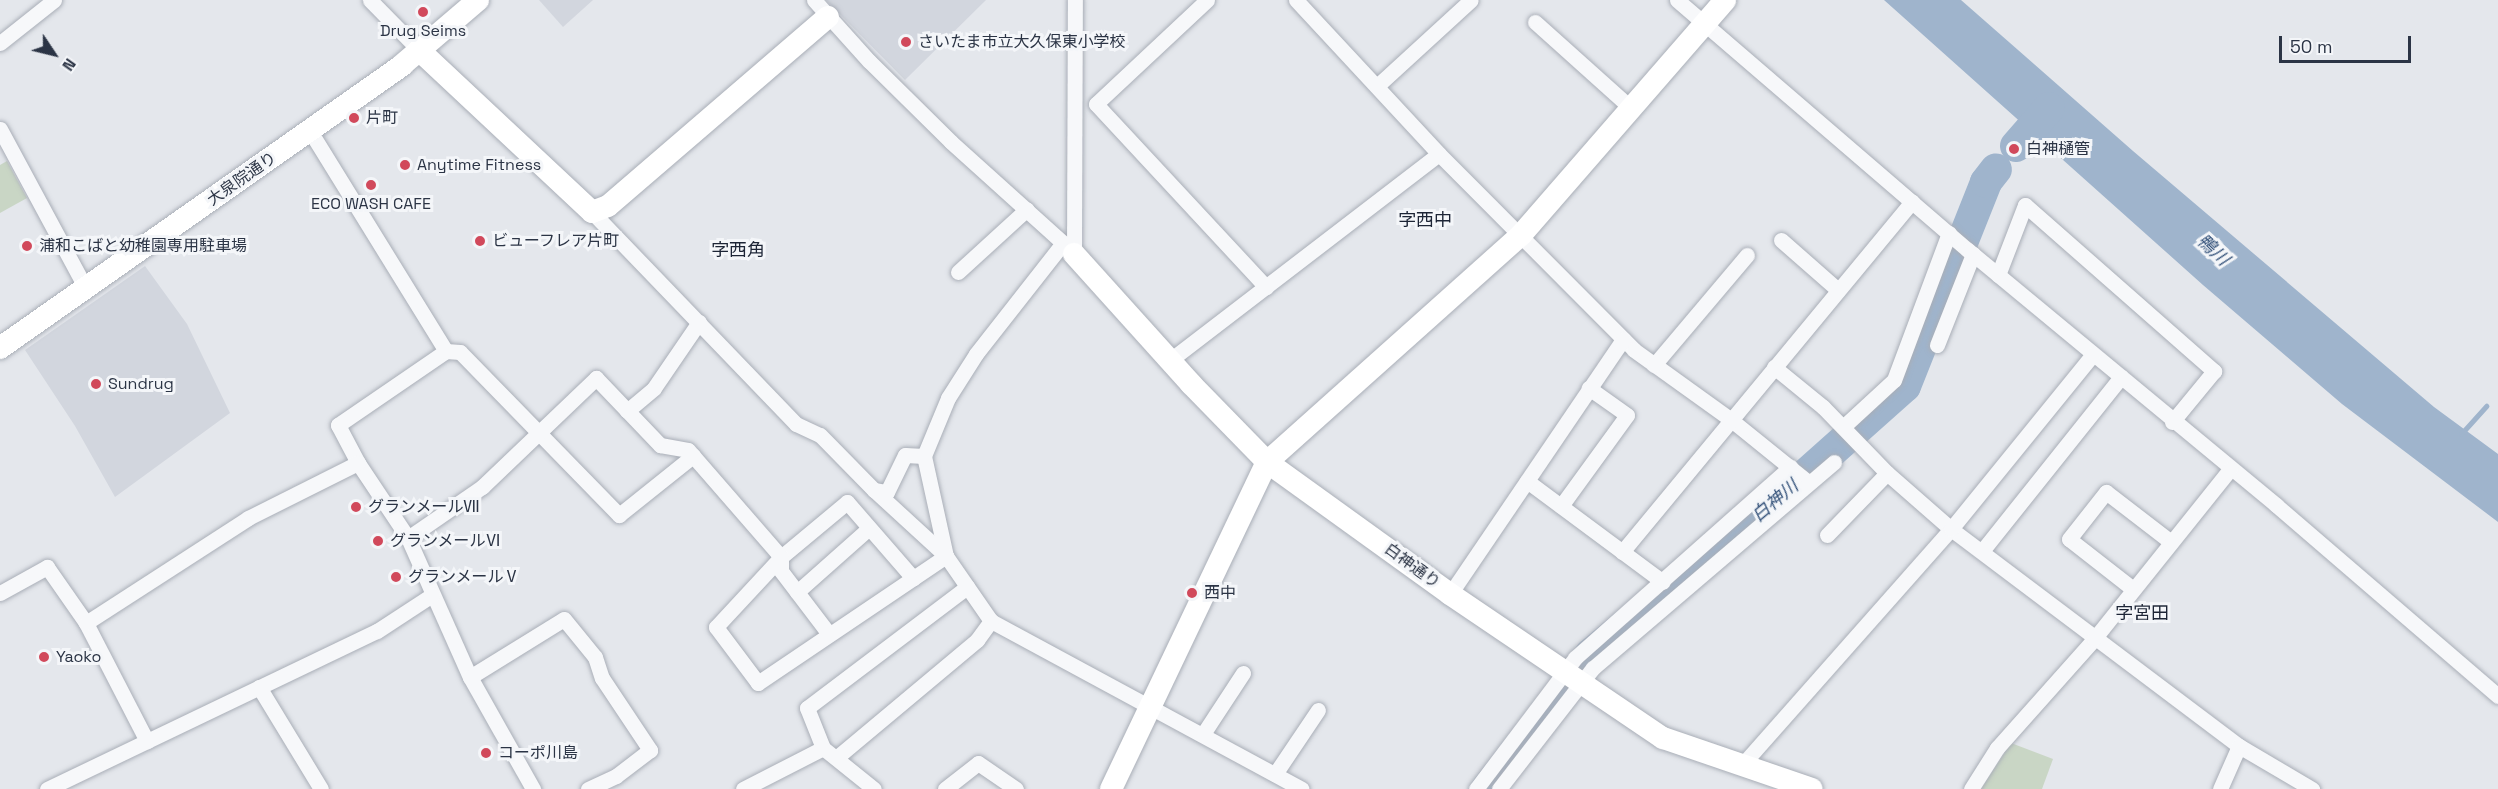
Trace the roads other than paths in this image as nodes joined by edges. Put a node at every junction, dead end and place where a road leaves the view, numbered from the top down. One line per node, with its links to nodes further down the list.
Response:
1 (54, 0): 13 (street)
2 (370, 0): 14 (street)
3 (478, 0): 14 (street, 大泉院通り)
4 (1075, 0): 26 (street)
5 (1207, 0): 31 (street)
6 (1296, 0): 15 (street)
7 (1471, 0): 15 (street)
8 (1677, 0): 12 (street)
9 (1725, 0): 12 (street)
10 (821, 9): 21 (street); 22 (street)
11 (1535, 22): 16 (street)
12 (1704, 24): 16 (street); 20 (street)
13 (0, 43)
14 (419, 50): 18 (street, 大泉院通り); 22 (street)
15 (1377, 87): 19 (street)
16 (1631, 108): 23 (street)
17 (0, 129): 32 (street)
18 (310, 131): 32 (street, 大泉院通り); 38 (street)
19 (1439, 154): 23 (street); 31 (street)
20 (1912, 202): 24 (street); 33 (street)
21 (1027, 209): 26 (street); 29 (street)
22 (592, 212): 34 (street)
23 (1521, 235): 35 (street); 52 (street)
24 (1952, 236): 27 (street); 48 (street)
25 (1782, 240): 33 (street)
26 (1068, 248): 40 (street, 白神通り); 51 (street)
27 (1971, 252): 30 (street); 36 (street)
28 (1747, 255): 41 (street)
29 (958, 272)
30 (1998, 275): 39 (street); 47 (street)
31 (1266, 286): 40 (street)
32 (86, 289): 37 (street, 大泉院通り)
33 (1838, 290): 42 (street)
34 (699, 322): 45 (street); 59 (street)
35 (1623, 339): 41 (street); 44 (street)
36 (1937, 345)
37 (0, 348)
38 (446, 351): 49 (street); 54 (street)
39 (2093, 354): 43 (street); 62 (street)
40 (1170, 361): 52 (street, 白神通り)
41 (1654, 366): 46 (street)
42 (1774, 367): 46 (street); 48 (street)
43 (2121, 377): 47 (street); 66 (street)
44 (1589, 388): 58 (street); 60 (street)
45 (627, 411): 49 (street); 50 (street)
46 (1730, 419): 57 (street); 67 (street)
47 (2172, 422): 55 (street)
48 (1848, 432): 56 (street)
49 (538, 435): 50 (street); 64 (street)
50 (693, 456): 69 (street)
51 (924, 456): 59 (street); 68 (street)
52 (1267, 462): 76 (street, 白神通り); 87 (street)
53 (1834, 462): 57 (street)
54 (358, 464): 64 (street); 79 (street)
55 (2230, 469): 65 (street); 86 (street)
56 (1887, 473): 62 (street); 63 (street)
57 (1800, 476): 71 (street); 84 (street)
58 (1527, 481): 60 (street); 76 (street)
59 (874, 490): 68 (street)
60 (1561, 506): 67 (street)
61 (869, 528): 69 (street); 70 (street); 74 (street)
62 (1952, 529): 66 (street); 94 (street)
63 (1827, 535)
64 (408, 538): 77 (street)
65 (2171, 542): 73 (street); 73 (street)
66 (1982, 551): 81 (street)
67 (1622, 552): 71 (street)
68 (945, 556): 70 (street); 72 (street)
69 (781, 557): 74 (street); 80 (street)
70 (913, 578): 80 (street)
71 (1663, 582): 84 (street)
72 (967, 587): 78 (street); 92 (street)
73 (2133, 590): 81 (street)
74 (797, 592): 80 (street)
75 (0, 593): 79 (street)
76 (1450, 594): 84 (street, 白神通り)
77 (432, 595): 83 (street); 85 (street)
78 (991, 621): 87 (street); 93 (street)
79 (86, 623): 90 (street)
80 (829, 634)
81 (2094, 639): 91 (street); 109 (street)
82 (1243, 674): 89 (street)
83 (470, 676): 98 (street); 99 (street)
84 (1573, 678): 94 (street, 白神通り); 106 (street); 107 (street)
85 (259, 687): 90 (street); 97 (street)
86 (2498, 696)
87 (1151, 706): 89 (street); 104 (street)
88 (1318, 710): 95 (street)
89 (1203, 734): 95 (street)
90 (147, 741): 96 (street)
91 (2239, 746): 110 (street); 111 (street)
92 (823, 748): 93 (street); 100 (street)
93 (836, 758): 101 (street)
94 (1742, 765): 108 (street, 白神通り)
95 (1275, 774): 105 (street)
96 (47, 789)
97 (321, 789)
98 (533, 789)
99 (588, 789)
100 (743, 789)
101 (874, 789)
102 (945, 789): 103 (street)
103 (1016, 789)
104 (1111, 789)
105 (1302, 789)
106 (1476, 789)
107 (1500, 789)
108 (1812, 789)
109 (1971, 789)
110 (2220, 789)
111 (2312, 789)

